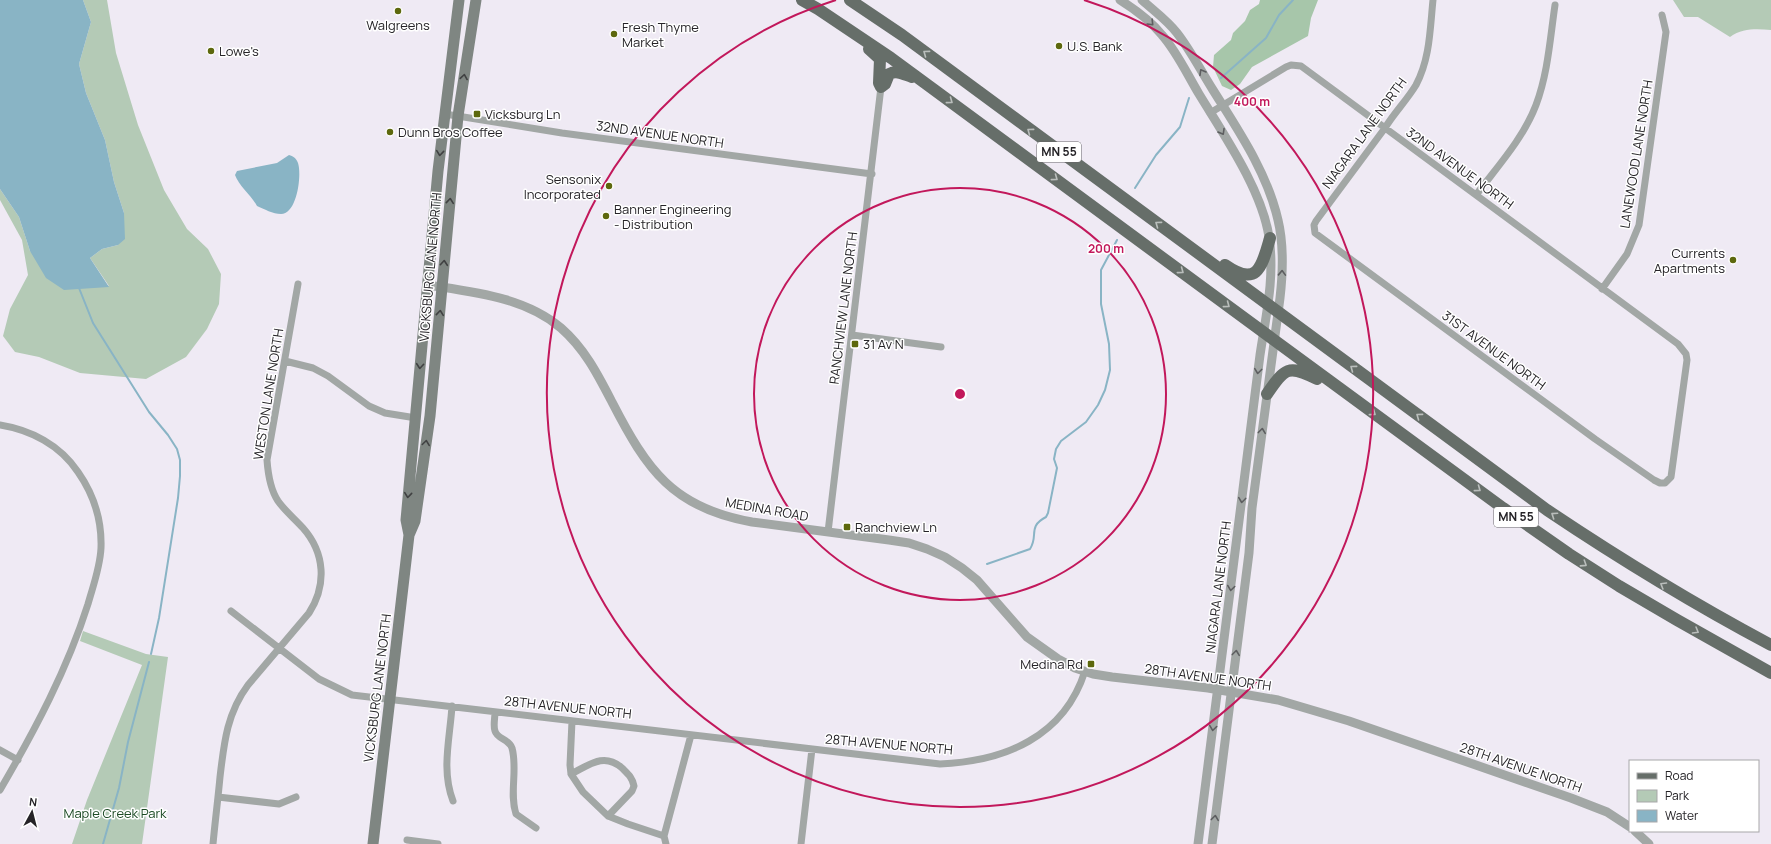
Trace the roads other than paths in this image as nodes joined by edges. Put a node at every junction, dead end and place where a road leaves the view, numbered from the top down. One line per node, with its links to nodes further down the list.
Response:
1 (459, 0): 14 (main road, VICKSBURG LANE NORTH)
2 (476, 0): 15 (main road, VICKSBURG LANE NORTH, one-way to 2)
3 (801, 0): 10 (main road, MN 55); 11 (main road)
4 (850, 0): 20 (main road, MN 55, one-way to 4)
5 (1120, 0): 13 (street, one-way to 13)
6 (1142, 0): 12 (street, one-way to 6)
7 (1433, 0): 16 (street, NIAGARA LANE NORTH)
8 (1555, 6): 18 (street)
9 (1662, 15): 25 (street, LANEWOOD LANE NORTH)
10 (924, 82): 11 (main road); 27 (main road, MN 55, one-way to 27)
11 (881, 87): 17 (street, RANCHVIEW LANE NORTH)
12 (1223, 105): 13 (street, 32ND AVENUE NORTH); 16 (street, 32ND AVENUE NORTH); 26 (street, one-way to 12)
13 (1210, 113): 21 (street, one-way to 21)
14 (445, 114): 15 (street, 32ND AVENUE NORTH); 23 (main road, VICKSBURG LANE NORTH, one-way to 23)
15 (458, 116): 17 (street, 32ND AVENUE NORTH); 24 (main road, VICKSBURG LANE NORTH, one-way to 15)
16 (1385, 128): 18 (street, 32ND AVENUE NORTH); 19 (street, NIAGARA LANE NORTH)
17 (872, 174): 28 (street, RANCHVIEW LANE NORTH)
18 (1476, 195): 25 (street, 32ND AVENUE NORTH)
19 (1314, 229): 31 (street, 31ST AVENUE NORTH)
20 (1174, 236): 21 (main road); 26 (main road, MN 55)
21 (1270, 238): 26 (street)
22 (298, 284): 32 (street, WESTON LANE NORTH)
23 (428, 285): 24 (street, MEDINA ROAD); 35 (main road, VICKSBURG LANE NORTH, one-way to 35)
24 (442, 287): 37 (street, MEDINA ROAD); 38 (main road, VICKSBURG LANE NORTH, one-way to 24)
25 (1602, 289): 31 (street, 32ND AVENUE NORTH)
26 (1273, 308): 27 (street, NIAGARA LANE NORTH); 29 (street, NIAGARA LANE NORTH); 40 (main road, MN 55, one-way to 26)
27 (1263, 333): 29 (main road, MN 55); 44 (street, NIAGARA LANE NORTH, one-way to 44)
28 (852, 335): 30 (street); 37 (street, RANCHVIEW LANE NORTH)
29 (1274, 340): 33 (street, NIAGARA LANE NORTH); 34 (main road, MN 55)
30 (941, 347)
31 (1686, 354)
32 (285, 361): 35 (street); 41 (street, WESTON LANE NORTH)
33 (1267, 394): 34 (main road); 45 (street, NIAGARA LANE NORTH, one-way to 33)
34 (1351, 396): 43 (main road, MN 55, one-way to 43)
35 (416, 418): 38 (main road, VICKSBURG LANE NORTH, one-way to 38)
36 (0, 425): 53 (street)
37 (828, 532): 42 (street, MEDINA ROAD)
38 (409, 535): 46 (main road, VICKSBURG LANE NORTH)
39 (231, 611): 41 (street, 28TH AVENUE NORTH)
40 (1771, 644)
41 (280, 647): 46 (street, 28TH AVENUE NORTH); 56 (street, WESTON LANE NORTH)
42 (1085, 671): 44 (street, 28TH AVENUE NORTH); 51 (street, 28TH AVENUE NORTH)
43 (1771, 672)
44 (1218, 690): 45 (street, 28TH AVENUE NORTH); 70 (street, NIAGARA LANE NORTH, one-way to 70)
45 (1231, 692): 60 (street, 28TH AVENUE NORTH); 71 (street, NIAGARA LANE NORTH, one-way to 45)
46 (390, 699): 47 (street, 28TH AVENUE NORTH); 66 (main road, VICKSBURG LANE NORTH)
47 (452, 706): 48 (street, 28TH AVENUE NORTH); 58 (street)
48 (495, 712): 49 (street, 28TH AVENUE NORTH); 61 (street)
49 (572, 721): 50 (street, 28TH AVENUE NORTH); 54 (street)
50 (690, 735): 51 (street, 28TH AVENUE NORTH); 63 (street)
51 (812, 749): 69 (street)
52 (0, 750): 53 (street)
53 (18, 760): 55 (street)
54 (571, 774): 59 (street); 59 (street)
55 (0, 790)
56 (218, 797): 57 (street); 65 (street, WESTON LANE NORTH)
57 (296, 797)
58 (454, 801)
59 (608, 816): 63 (street)
60 (1629, 826)
61 (536, 828)
62 (1636, 832): 72 (street)
63 (664, 836): 68 (street)
64 (407, 840): 67 (street)
65 (213, 844)
66 (373, 844)
67 (438, 844)
68 (666, 844)
69 (801, 844)
70 (1198, 844)
71 (1212, 844)
72 (1649, 844)

